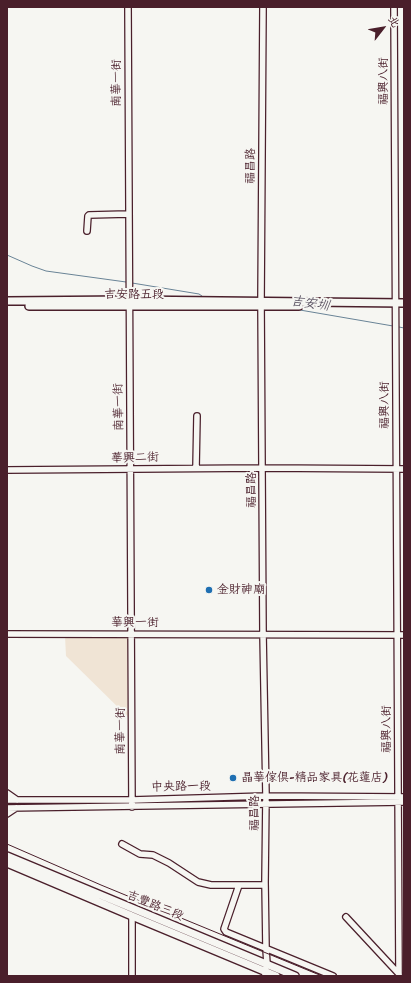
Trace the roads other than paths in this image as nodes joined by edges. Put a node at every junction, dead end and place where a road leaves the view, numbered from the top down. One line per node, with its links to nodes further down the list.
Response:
1 (128, 7): 4 (street, 南華一街)
2 (263, 7): 9 (street, 福昌路)
3 (394, 7): 10 (street, 福興八街)
4 (128, 214): 5 (street); 8 (street, 南華一街)
5 (87, 231)
6 (7, 301): 8 (main road, 吉安路五段)
7 (404, 302): 10 (main road)
8 (129, 303): 9 (main road, 吉安路五段); 11 (main road, 吉安路五段); 16 (street, 南華一街)
9 (262, 304): 10 (main road, 吉安路五段); 15 (street, 福昌路)
10 (396, 305): 12 (main road); 17 (street, 福興八街)
11 (7, 306)
12 (404, 306)
13 (197, 416): 14 (street)
14 (196, 468): 15 (street, 華興二街); 16 (street, 華興二街)
15 (263, 468): 17 (street, 華興二街); 22 (street, 福昌路)
16 (130, 469): 19 (street, 華興二街); 21 (street, 南華一街)
17 (396, 469): 18 (street, 華興二街); 23 (street, 福興八街)
18 (404, 469)
19 (7, 470)
20 (7, 634): 21 (street, 華興一街)
21 (131, 634): 22 (street, 華興一街); 29 (street, 南華一街)
22 (263, 634): 23 (street, 華興一街); 26 (street, 福昌路)
23 (397, 635): 24 (street, 華興一街); 30 (street, 福興八街)
24 (404, 635)
25 (7, 792): 28 (street)
26 (266, 796): 29 (street, 中央路一段); 30 (street, 中央路一段); 31 (street, 福昌路)
27 (7, 800): 28 (street, 中央路一段)
28 (17, 800): 29 (street, 中央路一段)
29 (132, 800): 32 (street, 南華一街)
30 (401, 800): 31 (street, 中央路一段); 46 (street, 福興八街)
31 (266, 803): 32 (street, 中央路一段); 40 (street, 福昌路)
32 (132, 807): 34 (street, 中央路一段)
33 (7, 808): 34 (street, 中央路一段)
34 (16, 808): 35 (street)
35 (7, 814)
36 (122, 844): 39 (street)
37 (7, 856): 44 (main road, 吉豐路三段)
38 (7, 862): 41 (main road, 吉豐路三段)
39 (239, 885): 40 (street); 43 (street)
40 (265, 885): 43 (street, 福昌路)
41 (132, 916): 45 (main road, 吉豐路三段); 47 (street)
42 (346, 917): 46 (street)
43 (266, 949): 44 (street, 福昌路); 50 (street)
44 (268, 964): 45 (street); 49 (main road, 吉豐路三段)
45 (265, 974): 48 (main road, 吉豐路三段)
46 (399, 975)
47 (132, 976)
48 (276, 976)
49 (295, 976)
50 (333, 976)

